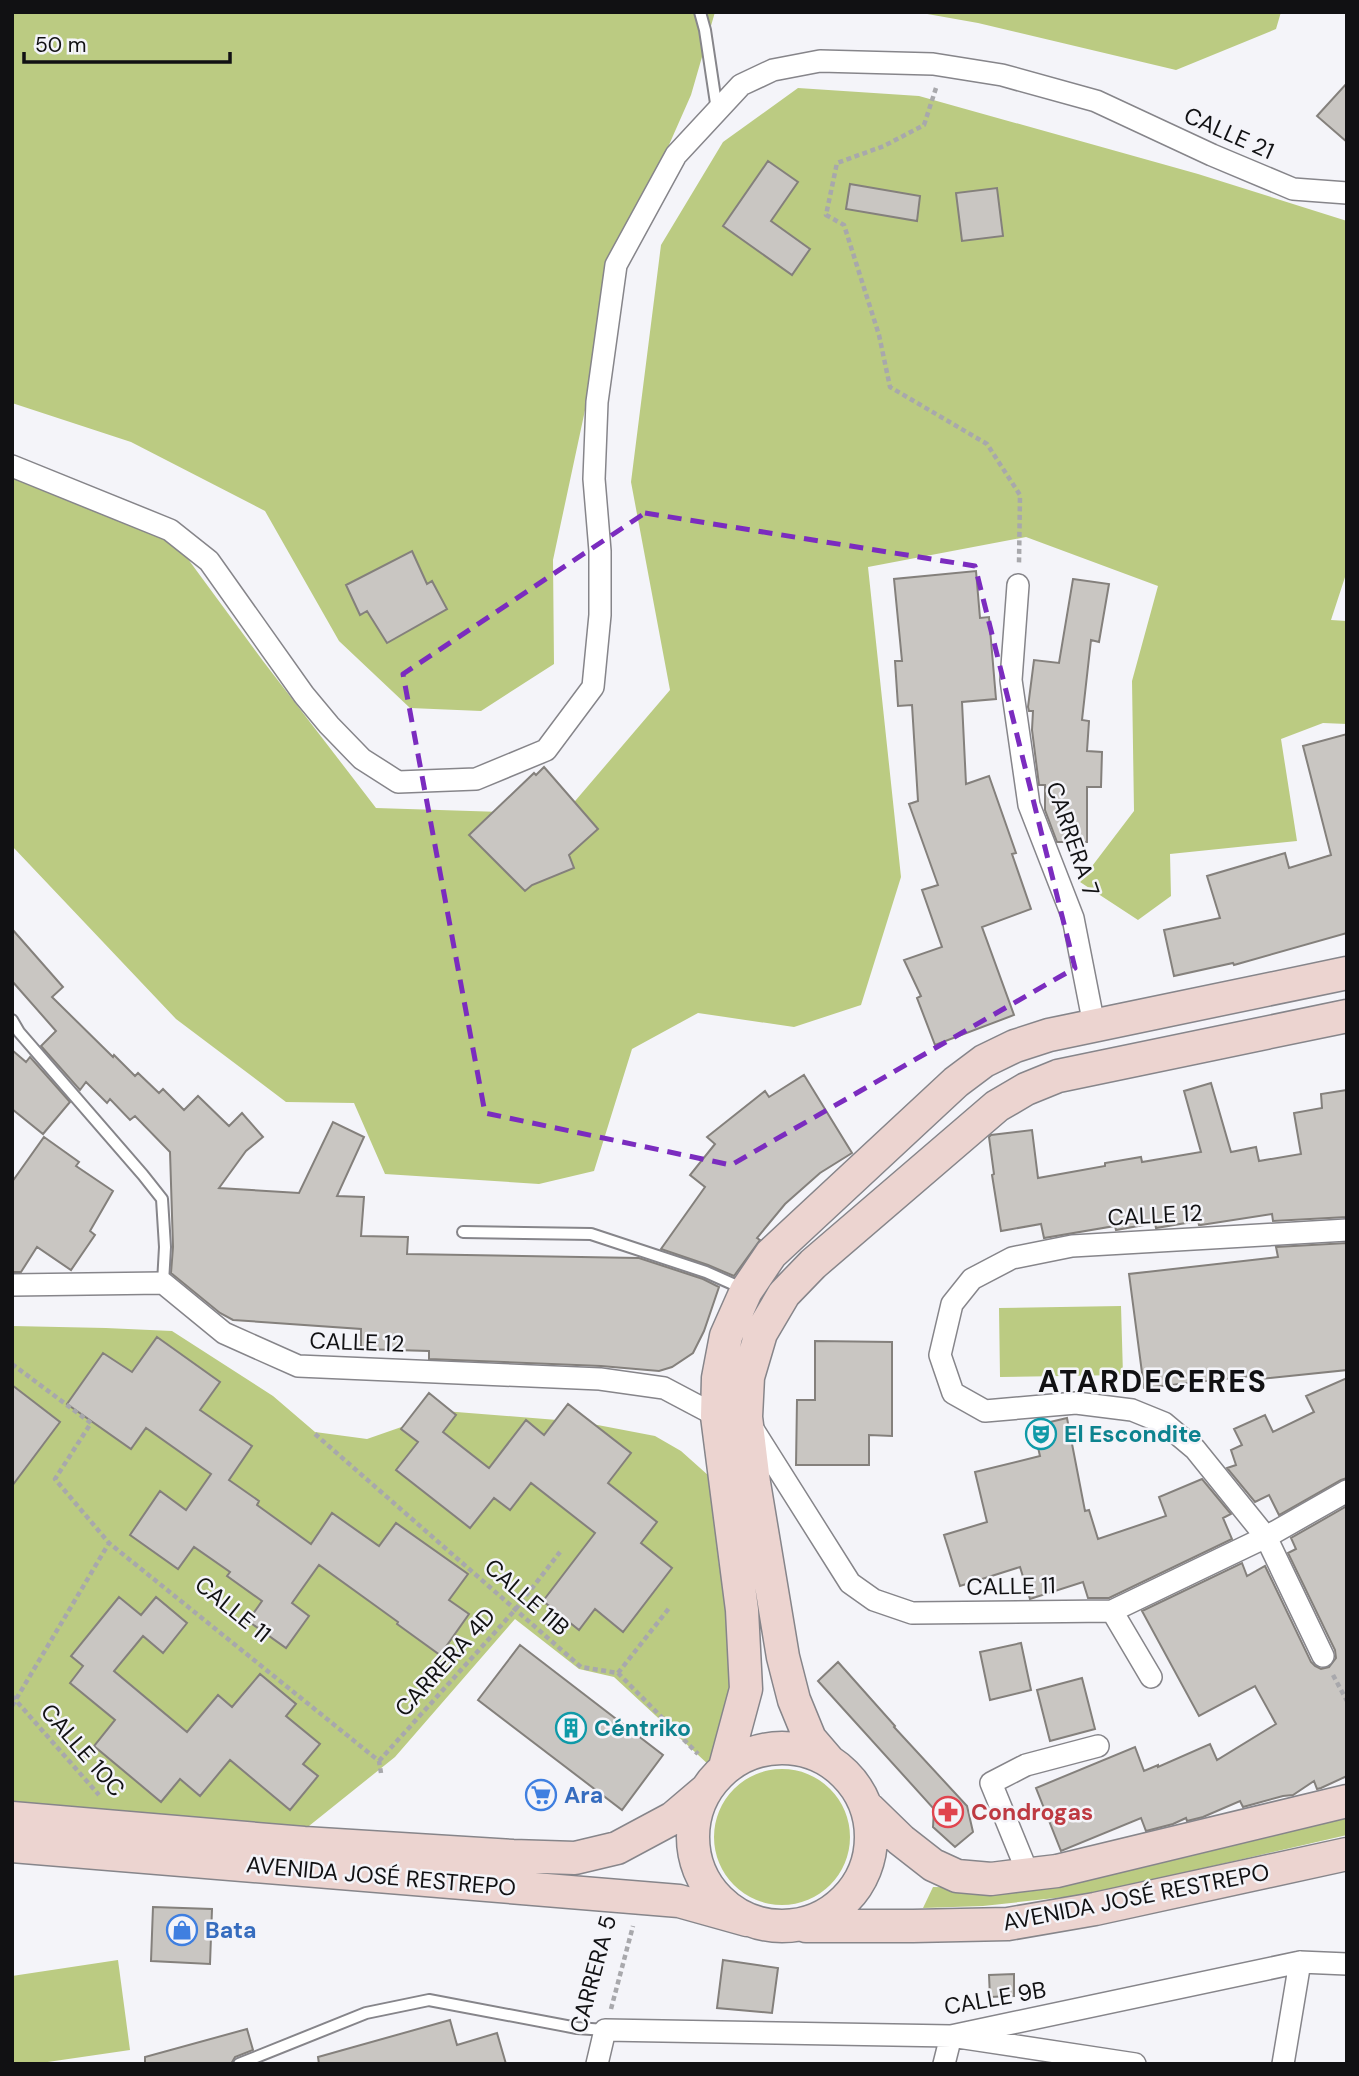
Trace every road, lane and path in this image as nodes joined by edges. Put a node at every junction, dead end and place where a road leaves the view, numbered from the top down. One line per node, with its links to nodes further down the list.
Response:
1 (700, 12): 3 (lane)
2 (944, 66): 3 (street, CALLE 21); 4 (street, CALLE 21); 6 (path)
3 (717, 110): 5 (street, CALLE 21)
4 (1347, 192)
5 (12, 466)
6 (1018, 585): 10 (street, CARRERA 7)
7 (1347, 973): 10 (main road)
8 (1347, 1016): 18 (main road)
9 (12, 1020): 11 (lane)
10 (1094, 1024): 16 (main road)
11 (16, 1036): 14 (lane)
12 (1347, 1230): 21 (street, CALLE 12)
13 (463, 1232): 16 (lane)
14 (163, 1283): 15 (street); 18 (street, CALLE 12)
15 (12, 1285)
16 (746, 1291): 18 (main road)
17 (12, 1364): 22 (path, CALLE 11)
18 (732, 1417): 26 (street, CALLE 11); 33 (main road); 36 (main road)
19 (315, 1434): 25 (path, CALLE 11B)
20 (1347, 1491): 21 (street, CALLE 11)
21 (1266, 1537): 26 (street, CALLE 11); 27 (street)
22 (109, 1544): 30 (path); 34 (path, CALLE 11)
23 (560, 1552): 25 (path, CARRERA 4D)
24 (670, 1607): 28 (path)
25 (515, 1610): 28 (path, CALLE 11B); 34 (path, CARRERA 4D)
26 (1112, 1611): 29 (street)
27 (1324, 1656)
28 (618, 1673): 36 (path)
29 (1150, 1677)
30 (15, 1698): 31 (path); 40 (path, CALLE 10C)
31 (12, 1706)
32 (1098, 1746): 43 (street)
33 (828, 1760): 36 (main road); 38 (main road)
34 (379, 1761): 35 (path)
35 (381, 1773)
36 (716, 1777): 40 (main road, AVENIDA JOSÉ RESTREPO); 45 (main road)
37 (1347, 1801): 43 (main road, AVENIDA JOSÉ RESTREPO)
38 (866, 1806): 43 (main road, AVENIDA JOSÉ RESTREPO); 46 (main road)
39 (12, 1818): 40 (main road, AVENIDA JOSÉ RESTREPO)
40 (126, 1827)
41 (12, 1846): 44 (main road, AVENIDA JOSÉ RESTREPO)
42 (1347, 1854): 46 (main road, AVENIDA JOSÉ RESTREPO)
43 (1029, 1876)
44 (641, 1898): 45 (main road, AVENIDA JOSÉ RESTREPO); 49 (path, CARRERA 5)
45 (747, 1920): 46 (main road)
46 (797, 1926)
47 (1300, 1962): 48 (street, CALLE 9B); 50 (street, CALLE 9B); 55 (street)
48 (1347, 1964)
49 (605, 2030): 50 (street, CALLE 9B); 51 (lane); 52 (street, CARRERA 5)
50 (951, 2036): 53 (street); 54 (street)
51 (239, 2064)
52 (597, 2064)
53 (943, 2064)
54 (1135, 2064)
55 (1283, 2064)

